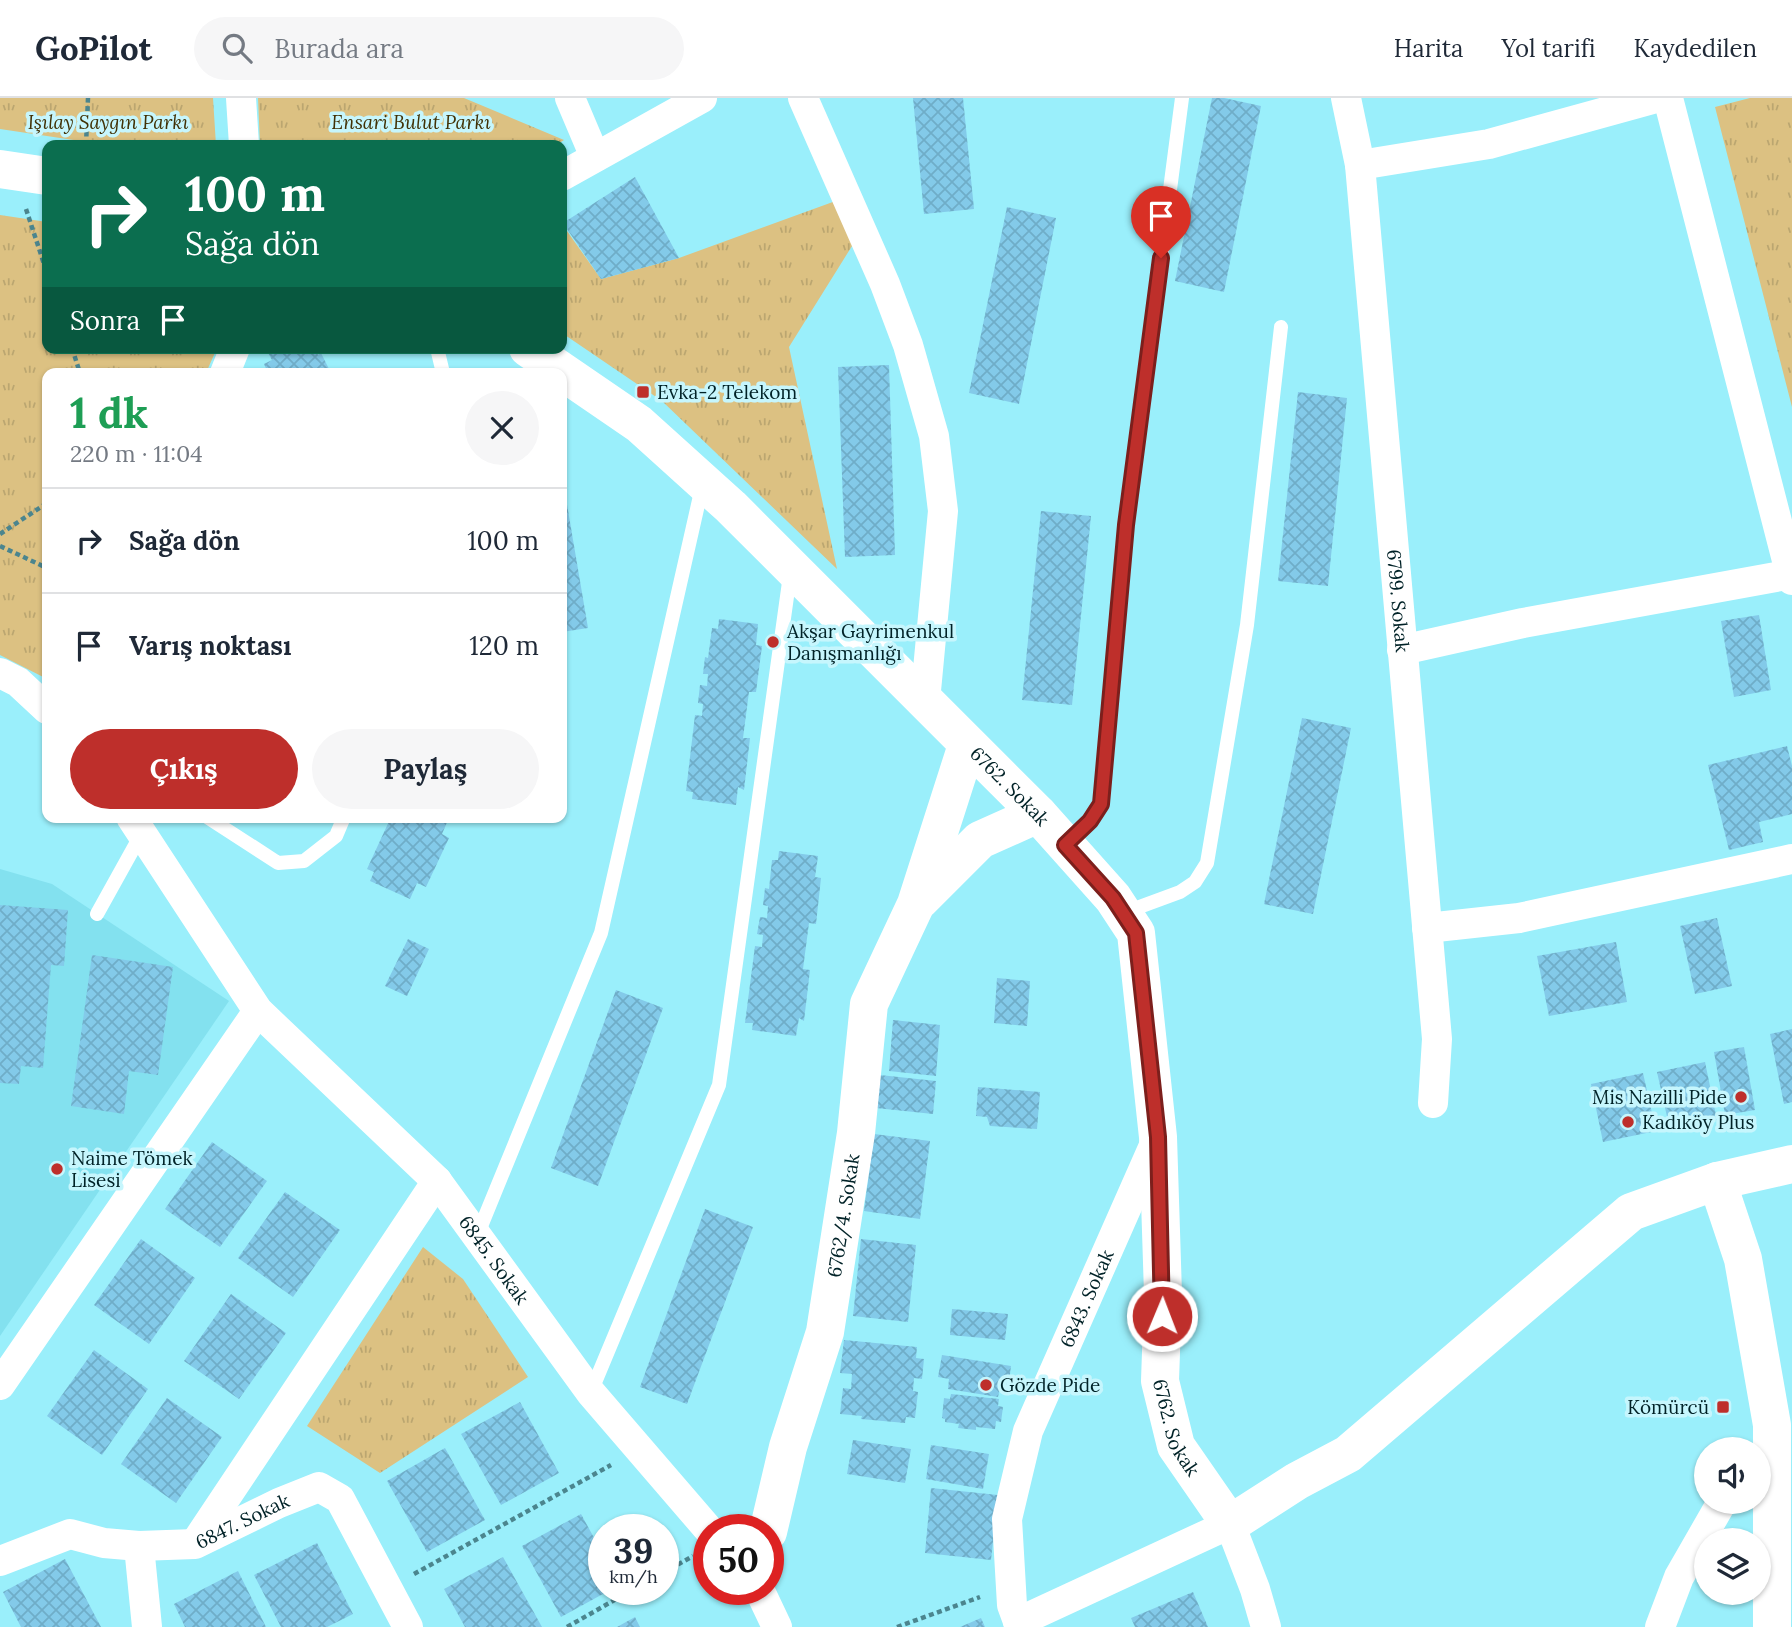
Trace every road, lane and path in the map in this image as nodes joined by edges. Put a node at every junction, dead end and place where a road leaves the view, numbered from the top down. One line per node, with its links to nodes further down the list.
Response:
1 (88, 98): 10 (path)
2 (241, 98): 11 (street)
3 (570, 98): 12 (street)
4 (702, 98): 12 (street)
5 (803, 98): 30 (street)
6 (1182, 98): 37 (lane)
7 (1346, 98): 13 (street, 6799. Sokak)
8 (1656, 98): 13 (street)
9 (1668, 98): 27 (street)
10 (86, 140)
11 (244, 140)
12 (595, 158): 15 (street)
13 (1360, 165): 28 (street, 6799. Sokak)
14 (20, 172): 16 (path)
15 (567, 173)
16 (42, 254)
17 (1281, 327): 41 (lane)
18 (537, 354): 19 (main road, 6762. Sokak)
19 (557, 368)
20 (567, 375): 21 (main road, 6762. Sokak)
21 (703, 482): 26 (main road, 6762. Sokak); 49 (lane)
22 (42, 506): 23 (path)
23 (0, 534)
24 (0, 546): 25 (path)
25 (42, 566)
26 (791, 567): 30 (main road, 6762. Sokak); 51 (lane)
27 (1792, 576): 28 (street)
28 (1402, 650): 42 (street, 6799. Sokak)
29 (0, 673): 31 (street)
30 (925, 701): 32 (main road, 6762. Sokak)
31 (42, 704)
32 (967, 745): 33 (main road, 6762. Sokak); 39 (main road, 6762/4. Sokak)
33 (1038, 814): 37 (main road, 6762. Sokak); 39 (main road, 6762/4. Sokak)
34 (216, 823): 35 (lane)
35 (341, 823)
36 (136, 825): 40 (lane); 43 (street, 6845. Sokak)
37 (1065, 845): 41 (main road, 6762. Sokak)
38 (1792, 859): 42 (street)
39 (916, 904): 55 (main road, 6762/4. Sokak)
40 (97, 914)
41 (1123, 914): 45 (main road, 6762. Sokak)
42 (1427, 928): 44 (street, 6799. Sokak)
43 (258, 1011): 47 (street, 6845. Sokak); 50 (street)
44 (1433, 1103)
45 (1158, 1137): 57 (main road, 6762. Sokak); 65 (street, 6843. Sokak)
46 (1792, 1164): 48 (main road)
47 (437, 1181): 49 (street, 6845. Sokak); 60 (street)
48 (1717, 1181): 52 (main road); 57 (main road)
49 (477, 1237): 51 (street, 6845. Sokak)
50 (0, 1385)
51 (591, 1394): 53 (street, 6845. Sokak)
52 (1764, 1437)
53 (639, 1449): 58 (street, 6845. Sokak); 66 (path)
54 (1771, 1509): 59 (main road)
55 (772, 1514)
56 (1715, 1514): 77 (street)
57 (1230, 1524): 70 (street); 76 (street)
58 (693, 1527)
59 (1773, 1530): 67 (main road); 78 (main road)
60 (195, 1544): 61 (street, 6847. Sokak); 66 (street, 6847. Sokak)
61 (139, 1545): 64 (street, 6847. Sokak); 71 (street)
62 (693, 1549): 63 (path)
63 (679, 1560)
64 (0, 1561)
65 (1011, 1587): 70 (street, 6843. Sokak); 75 (path)
66 (388, 1588): 72 (street, 6847. Sokak)
67 (1792, 1600)
68 (606, 1605): 73 (path)
69 (767, 1605): 74 (street)
70 (1019, 1625)
71 (147, 1627)
72 (408, 1627)
73 (567, 1627)
74 (777, 1627)
75 (897, 1627)
76 (1266, 1627)
77 (1660, 1627)
78 (1772, 1627)

